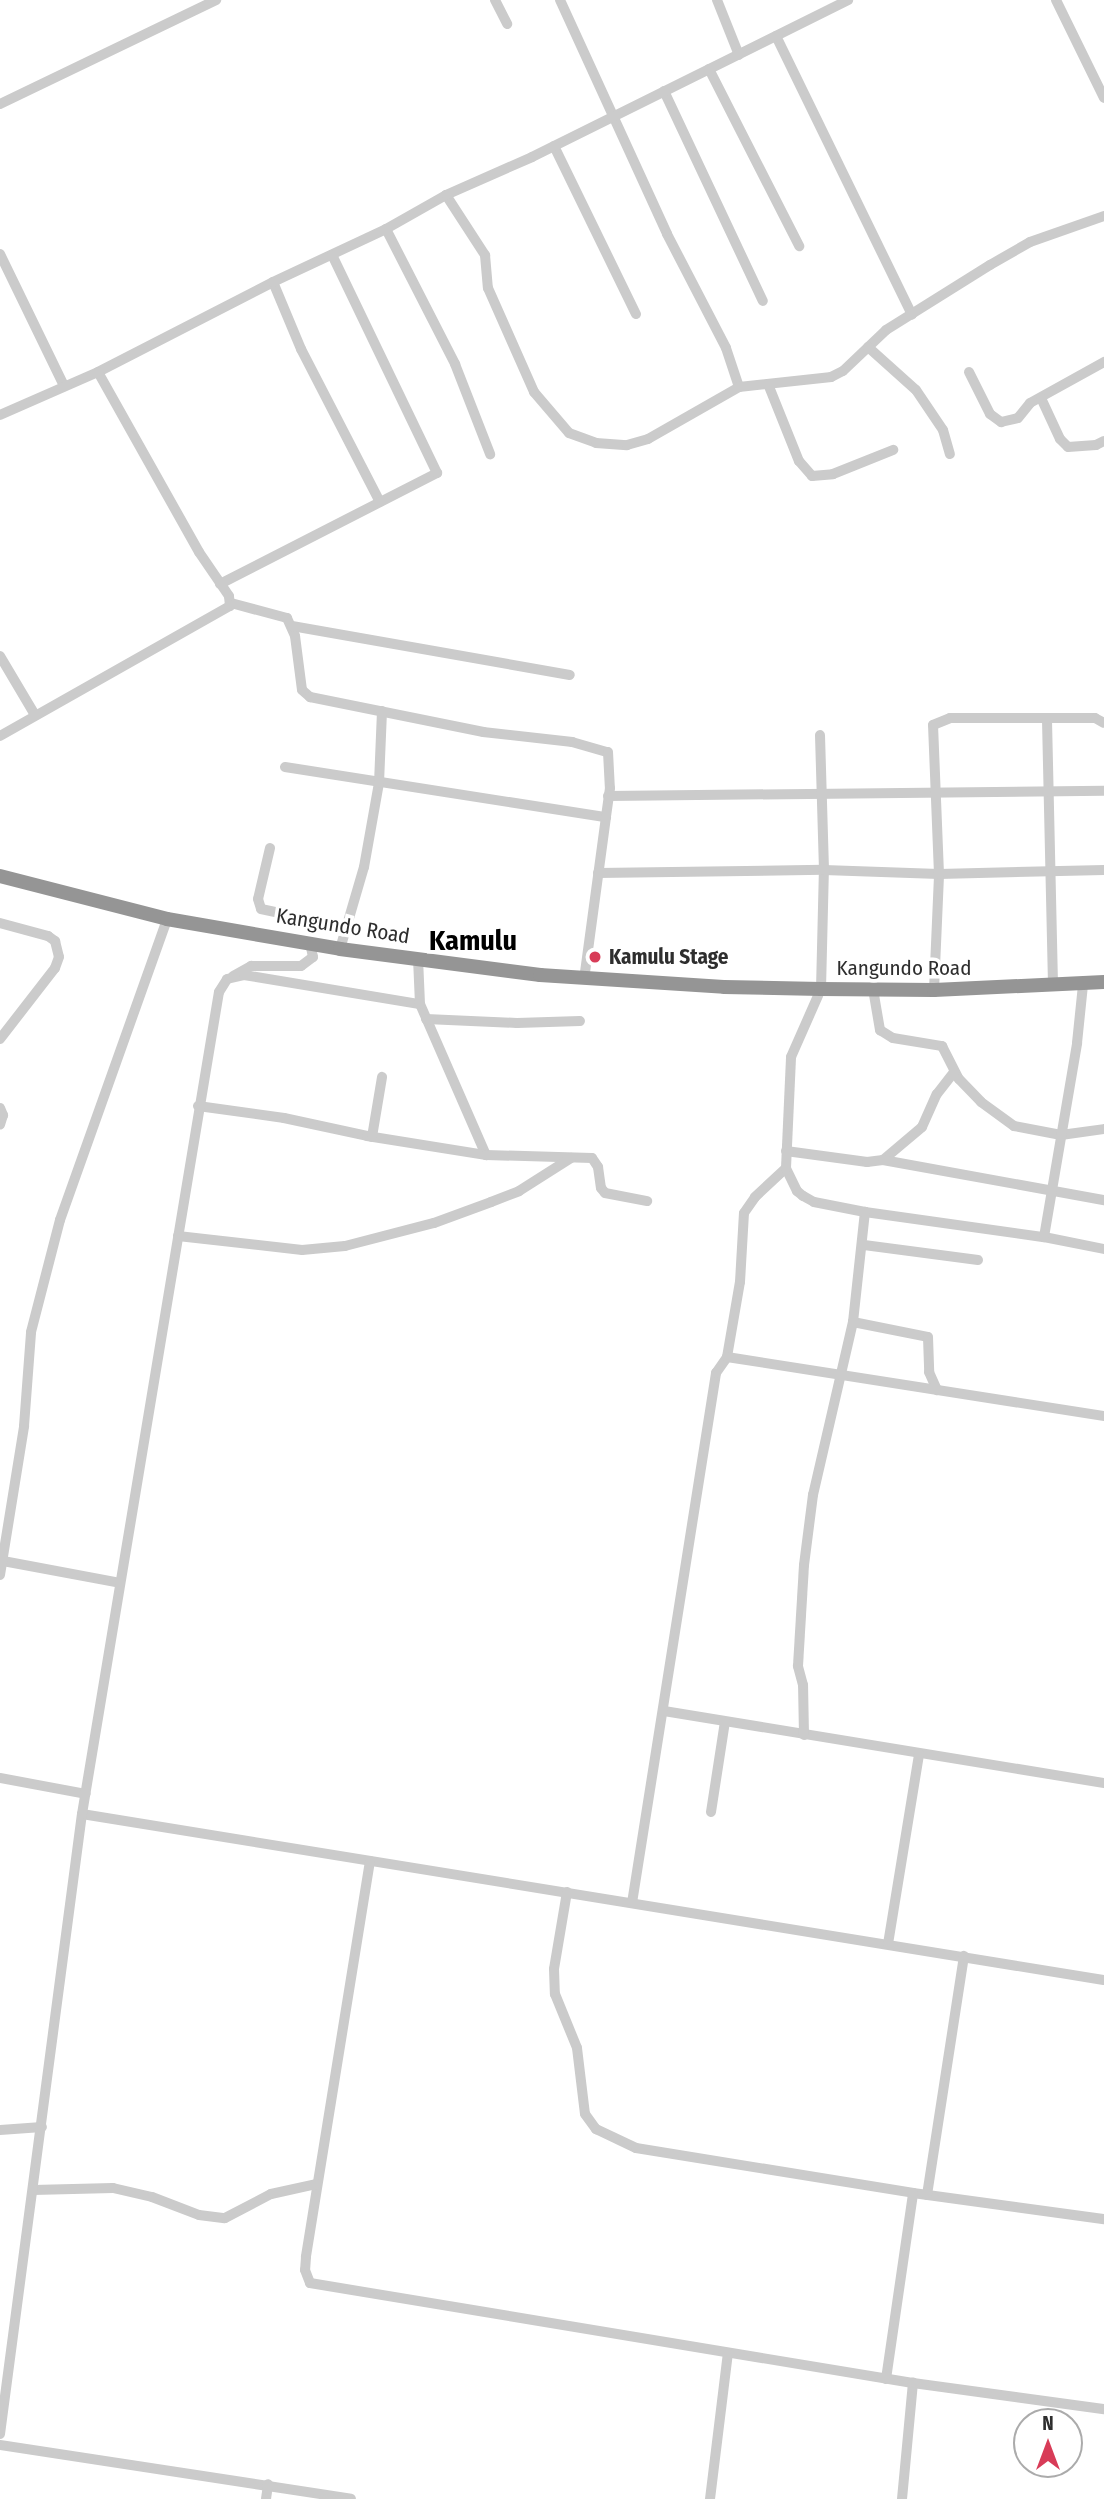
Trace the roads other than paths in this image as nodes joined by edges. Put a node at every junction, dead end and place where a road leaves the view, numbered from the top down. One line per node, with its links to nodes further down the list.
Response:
1 (216, 0): 13 (street)
2 (495, 0): 7 (street)
3 (560, 0): 14 (street)
4 (717, 0): 9 (street)
5 (848, 0): 8 (street)
6 (1056, 0): 12 (street)
7 (507, 24)
8 (776, 36): 9 (street); 25 (street)
9 (739, 55): 10 (street)
10 (709, 69): 11 (street); 19 (street)
11 (664, 91): 14 (street); 23 (street)
12 (1104, 98)
13 (0, 104)
14 (613, 117): 15 (street); 32 (street)
15 (554, 146): 16 (street); 24 (street)
16 (446, 195): 18 (street); 32 (street)
17 (1104, 216): 25 (street)
18 (386, 229): 21 (street); 37 (street)
19 (799, 246)
20 (0, 254): 31 (street)
21 (332, 255): 22 (street); 39 (street)
22 (273, 282): 28 (street); 39 (street)
23 (763, 301)
24 (636, 314)
25 (912, 315): 26 (street)
26 (868, 347): 30 (street); 38 (street)
27 (1104, 362): 33 (street)
28 (98, 372): 31 (street); 40 (street)
29 (969, 372): 33 (street)
30 (768, 384): 32 (street); 36 (street)
31 (64, 386): 34 (street)
32 (739, 387)
33 (1041, 398): 35 (street)
34 (0, 415)
35 (1104, 441)
36 (893, 450)
37 (491, 454)
38 (950, 454)
39 (380, 502): 40 (street)
40 (220, 584): 41 (street)
41 (231, 603): 42 (street); 46 (street)
42 (292, 626): 44 (street); 45 (street)
43 (0, 656): 46 (street)
44 (570, 674)
45 (382, 711): 52 (street); 56 (street)
46 (36, 715): 50 (street)
47 (1047, 720): 48 (street); 54 (street); 55 (street)
48 (1104, 723)
49 (820, 735): 57 (street)
50 (0, 736)
51 (285, 767): 52 (street)
52 (379, 783): 58 (street); 68 (street)
53 (1104, 791): 54 (street)
54 (1049, 792): 55 (street); 61 (street)
55 (937, 795): 57 (street); 64 (street)
56 (608, 796): 57 (street); 58 (street)
57 (823, 796): 60 (street)
58 (606, 817): 63 (street)
59 (270, 848): 68 (street)
60 (824, 870): 63 (street); 64 (street); 77 (street)
61 (1048, 870): 62 (street); 64 (street); 76 (street)
62 (1104, 870)
63 (598, 873): 73 (street)
64 (939, 874): 79 (street)
65 (0, 876): 66 (highway, Kangundo Road)
66 (167, 919): 69 (highway, Kangundo Road); 111 (street)
67 (0, 923): 83 (street)
68 (346, 928): 70 (street)
69 (310, 943): 70 (highway, Kangundo Road); 72 (street)
70 (340, 948): 71 (highway, Kangundo Road)
71 (418, 959): 73 (highway, Kangundo Road); 80 (street)
72 (233, 976): 80 (street); 86 (street)
73 (584, 979): 77 (highway, Kangundo Road)
74 (1104, 982): 75 (highway, Kangundo Road)
75 (1083, 985): 76 (highway, Kangundo Road); 90 (street)
76 (1053, 986): 79 (highway, Kangundo Road)
77 (821, 989): 78 (highway, Kangundo Road); 92 (street)
78 (873, 989): 79 (highway, Kangundo Road); 84 (street)
79 (934, 990)
80 (420, 1004): 81 (street)
81 (426, 1019): 82 (street); 93 (street)
82 (579, 1021)
83 (0, 1039)
84 (954, 1072): 90 (street); 95 (street)
85 (382, 1077): 91 (street)
86 (198, 1106): 91 (street); 101 (street)
87 (0, 1108): 88 (street)
88 (0, 1125)
89 (1104, 1129): 90 (street)
90 (1061, 1135): 97 (street)
91 (372, 1137): 93 (street)
92 (786, 1151): 95 (street); 96 (street)
93 (486, 1155): 94 (street)
94 (573, 1157): 99 (street); 101 (street)
95 (883, 1160): 97 (street)
96 (786, 1168): 100 (street); 107 (street)
97 (1052, 1190): 98 (street); 102 (street)
98 (1104, 1200)
99 (647, 1201)
100 (865, 1212): 102 (street); 103 (street)
101 (178, 1236): 113 (street)
102 (1044, 1237): 104 (street)
103 (863, 1245): 105 (street); 106 (street)
104 (1104, 1249)
105 (978, 1260)
106 (853, 1322): 108 (street); 109 (street)
107 (727, 1357): 108 (street); 114 (street)
108 (843, 1375): 109 (street); 116 (street)
109 (937, 1390): 110 (street)
110 (1104, 1416)
111 (2, 1560): 112 (street); 113 (street)
112 (0, 1575)
113 (120, 1583): 120 (street)
114 (664, 1711): 115 (street); 125 (street)
115 (725, 1721): 116 (street); 121 (street)
116 (804, 1735): 117 (street)
117 (919, 1755): 119 (street); 126 (street)
118 (0, 1778): 120 (street)
119 (1104, 1783)
120 (86, 1794): 122 (street)
121 (711, 1812)
122 (82, 1814): 123 (street); 129 (street)
123 (370, 1861): 124 (street); 131 (street)
124 (567, 1892): 125 (street); 133 (street)
125 (632, 1903): 126 (street)
126 (888, 1944): 127 (street)
127 (964, 1956): 128 (street); 134 (street)
128 (1104, 1980)
129 (42, 2127): 130 (street); 132 (street)
130 (0, 2130)
131 (317, 2184): 132 (street); 136 (street)
132 (33, 2190): 140 (street)
133 (914, 2193): 134 (street); 137 (street)
134 (927, 2195): 135 (street)
135 (1104, 2219)
136 (728, 2353): 137 (street); 146 (street)
137 (886, 2379): 138 (street)
138 (914, 2383): 139 (street); 147 (street)
139 (1104, 2409)
140 (1, 2421): 141 (street)
141 (0, 2434)
142 (0, 2445): 143 (street)
143 (268, 2484): 144 (street); 145 (street)
144 (266, 2499)
145 (351, 2499)
146 (710, 2499)
147 (902, 2499)

